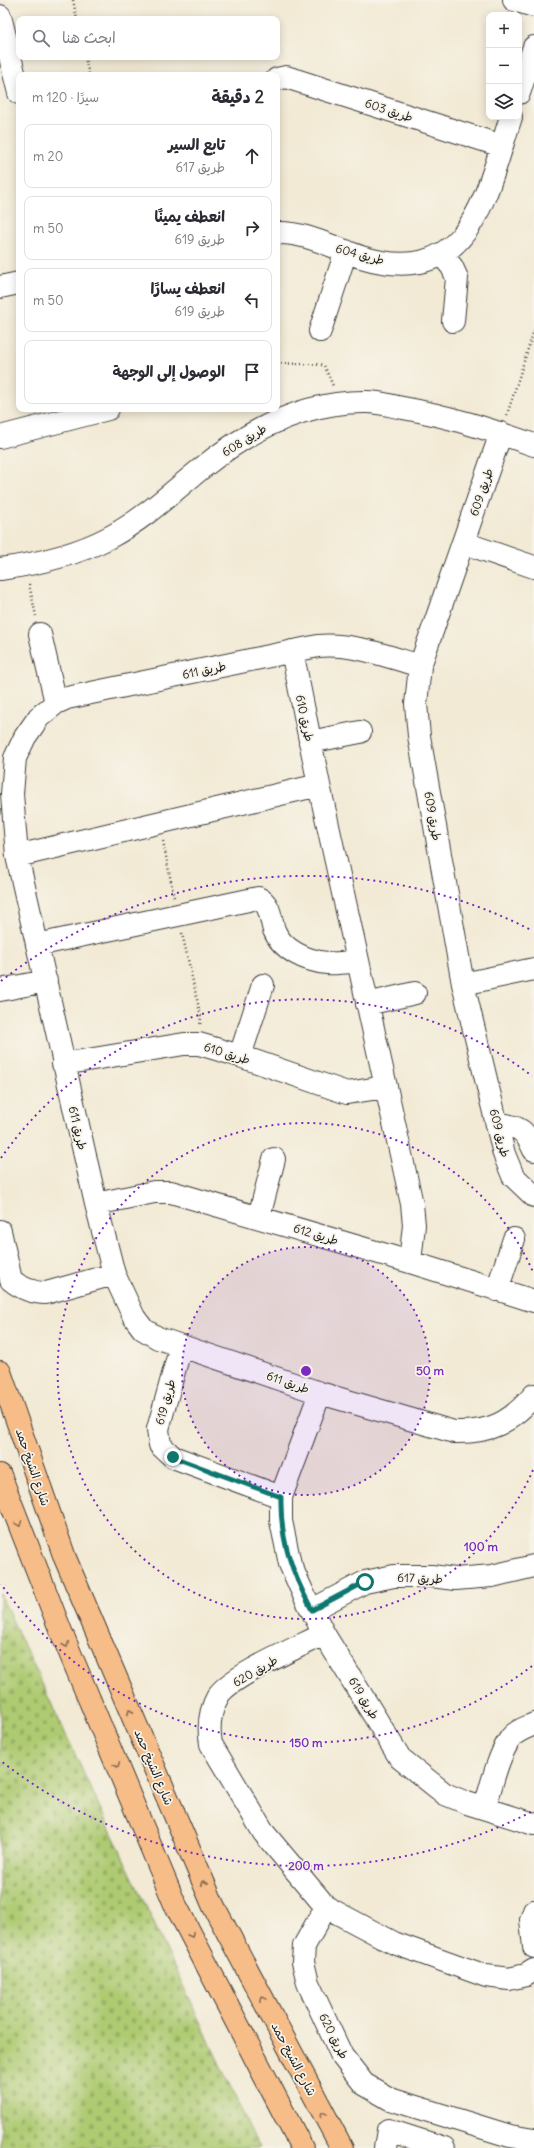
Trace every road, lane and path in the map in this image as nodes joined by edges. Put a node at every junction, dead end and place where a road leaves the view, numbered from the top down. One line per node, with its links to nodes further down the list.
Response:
1 (73, 0): 5 (path)
2 (514, 0): 3 (street)
3 (534, 6)
4 (0, 16): 10 (street)
5 (76, 16)
6 (534, 47): 11 (street)
7 (86, 60): 8 (path)
8 (88, 72)
9 (280, 78): 13 (street, طريق 603)
10 (16, 80)
11 (522, 84)
12 (510, 120): 13 (street, طريق 604)
13 (502, 146): 16 (street, طريق 604)
14 (280, 233): 15 (street, طريق 604)
15 (346, 251): 16 (street, طريق 604); 21 (street)
16 (442, 255): 19 (street)
17 (16, 284): 18 (street)
18 (0, 287)
19 (453, 321)
20 (534, 330): 25 (path)
21 (320, 331)
22 (280, 363): 23 (path)
23 (340, 403): 25 (street, طريق 608); 30 (street, طريق 608)
24 (96, 412): 26 (street)
25 (501, 433): 27 (street, طريق 608); 28 (street, طريق 609)
26 (0, 436)
27 (534, 445)
28 (476, 509): 29 (street, طريق 609); 33 (street)
29 (464, 543): 31 (street); 36 (street, طريق 609)
30 (25, 566): 32 (street, طريق 608); 34 (path)
31 (534, 567)
32 (0, 569)
33 (440, 570)
34 (40, 634): 37 (street)
35 (292, 651): 36 (street, طريق 611); 37 (street, طريق 611); 39 (street, طريق 610)
36 (420, 666): 47 (street, طريق 609)
37 (56, 703): 40 (street, طريق 611)
38 (360, 732): 39 (street)
39 (310, 742): 41 (street, طريق 610)
40 (8, 758): 42 (street, طريق 611)
41 (319, 785): 42 (street); 44 (street, طريق 610)
42 (17, 856): 43 (street, طريق 611)
43 (37, 945): 44 (street); 46 (street, طريق 611)
44 (358, 961): 51 (street, طريق 610)
45 (534, 969): 47 (street)
46 (46, 981): 49 (street); 53 (street, طريق 611)
47 (463, 984): 55 (street, طريق 609)
48 (263, 985): 52 (street)
49 (0, 990)
50 (416, 993): 51 (street)
51 (367, 1004): 54 (street, طريق 610)
52 (240, 1056): 53 (street, طريق 610); 54 (street, طريق 610)
53 (63, 1064): 59 (street, طريق 611)
54 (385, 1087): 63 (street, طريق 610)
55 (498, 1123): 56 (street); 58 (street, طريق 609)
56 (534, 1150)
57 (274, 1159): 60 (street)
58 (534, 1196)
59 (96, 1204): 60 (street, طريق 612); 64 (street, طريق 611)
60 (259, 1217): 63 (street, طريق 612)
61 (0, 1231): 64 (street)
62 (514, 1239): 65 (street)
63 (410, 1262): 65 (street, طريق 612)
64 (114, 1274): 67 (street, طريق 611)
65 (498, 1290): 66 (street, طريق 612)
66 (534, 1301)
67 (181, 1346): 69 (street, طريق 611); 72 (street, طريق 619)
68 (0, 1372): 87 (main road, شارع الشيخ حمد, one-way to 68)
69 (320, 1393): 70 (street, طريق 611); 72 (street, طريق 619)
70 (534, 1395)
71 (0, 1475): 86 (main road, one-way to 86)
72 (281, 1497): 74 (street, طريق 619)
73 (534, 1566): 74 (street, طريق 617)
74 (312, 1610): 75 (street, طريق 619)
75 (324, 1634): 77 (street, طريق 619); 79 (street, طريق 620)
76 (534, 1724): 77 (street)
77 (485, 1807): 78 (street, طريق 619)
78 (534, 1824)
79 (326, 1907): 82 (street, طريق 620); 83 (street, طريق 620)
80 (534, 1911): 81 (street)
81 (534, 1947)
82 (534, 1970)
83 (390, 2099): 84 (street); 85 (street, طريق 620)
84 (387, 2139): 88 (street)
85 (534, 2140)
86 (302, 2148)
87 (342, 2148)
88 (444, 2148)

